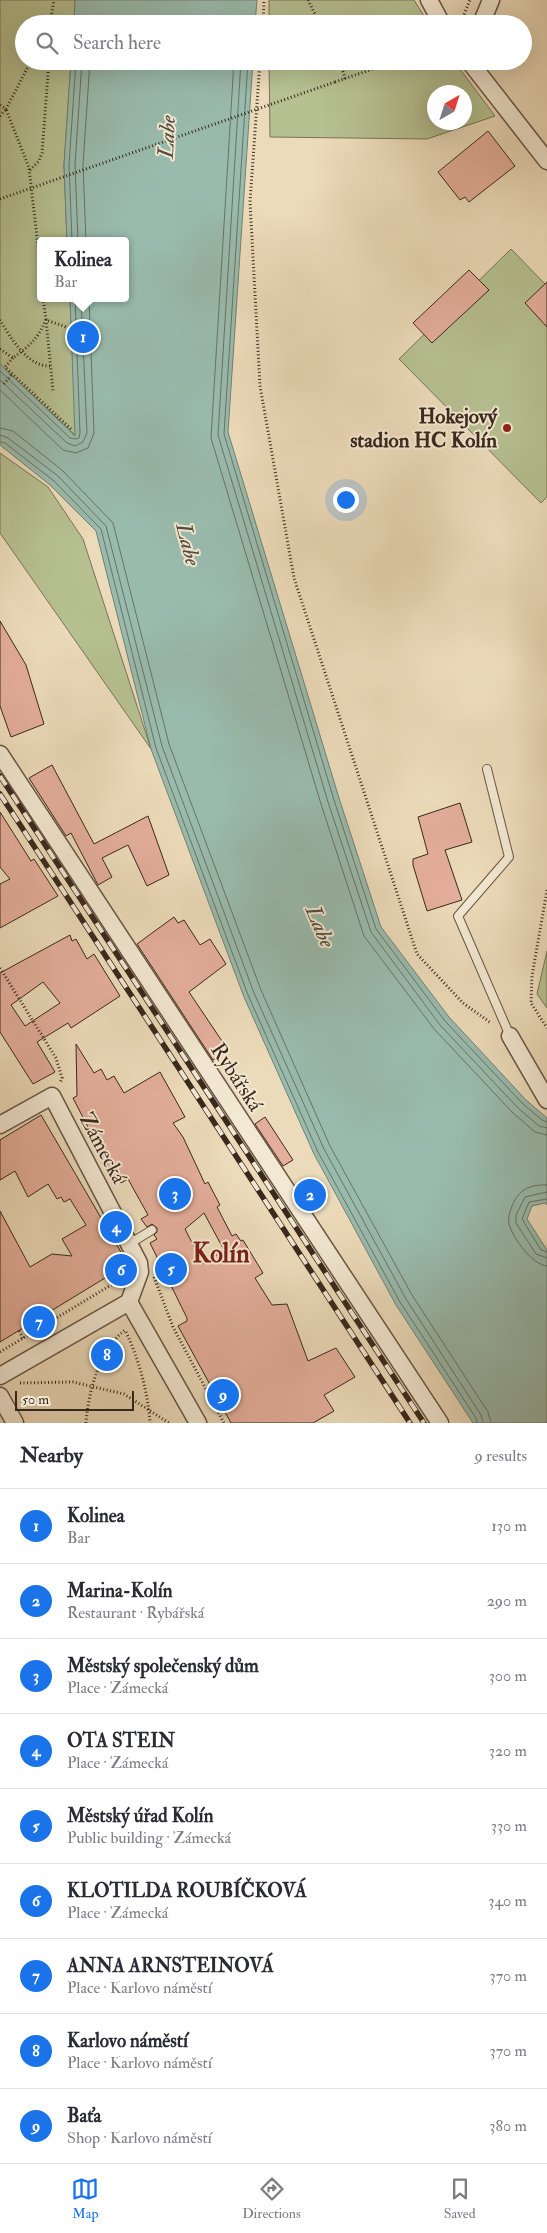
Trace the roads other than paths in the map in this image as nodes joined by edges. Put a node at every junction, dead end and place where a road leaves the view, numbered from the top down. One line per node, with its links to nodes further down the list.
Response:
1 (429, 0): 3 (street)
2 (491, 0): 4 (street)
3 (437, 15)
4 (485, 15)
5 (476, 70): 6 (street)
6 (547, 161)
7 (0, 754): 19 (street, Rybářská)
8 (487, 768): 9 (lane)
9 (510, 1036): 10 (street)
10 (547, 1100)
11 (0, 1125): 13 (street, Zámecká)
12 (152, 1230): 13 (lane)
13 (129, 1244): 14 (street, Zámecká)
14 (129, 1302): 15 (street); 18 (street)
15 (0, 1376)
16 (0, 1396): 17 (street)
17 (15, 1423)
18 (198, 1423)
19 (440, 1423)

